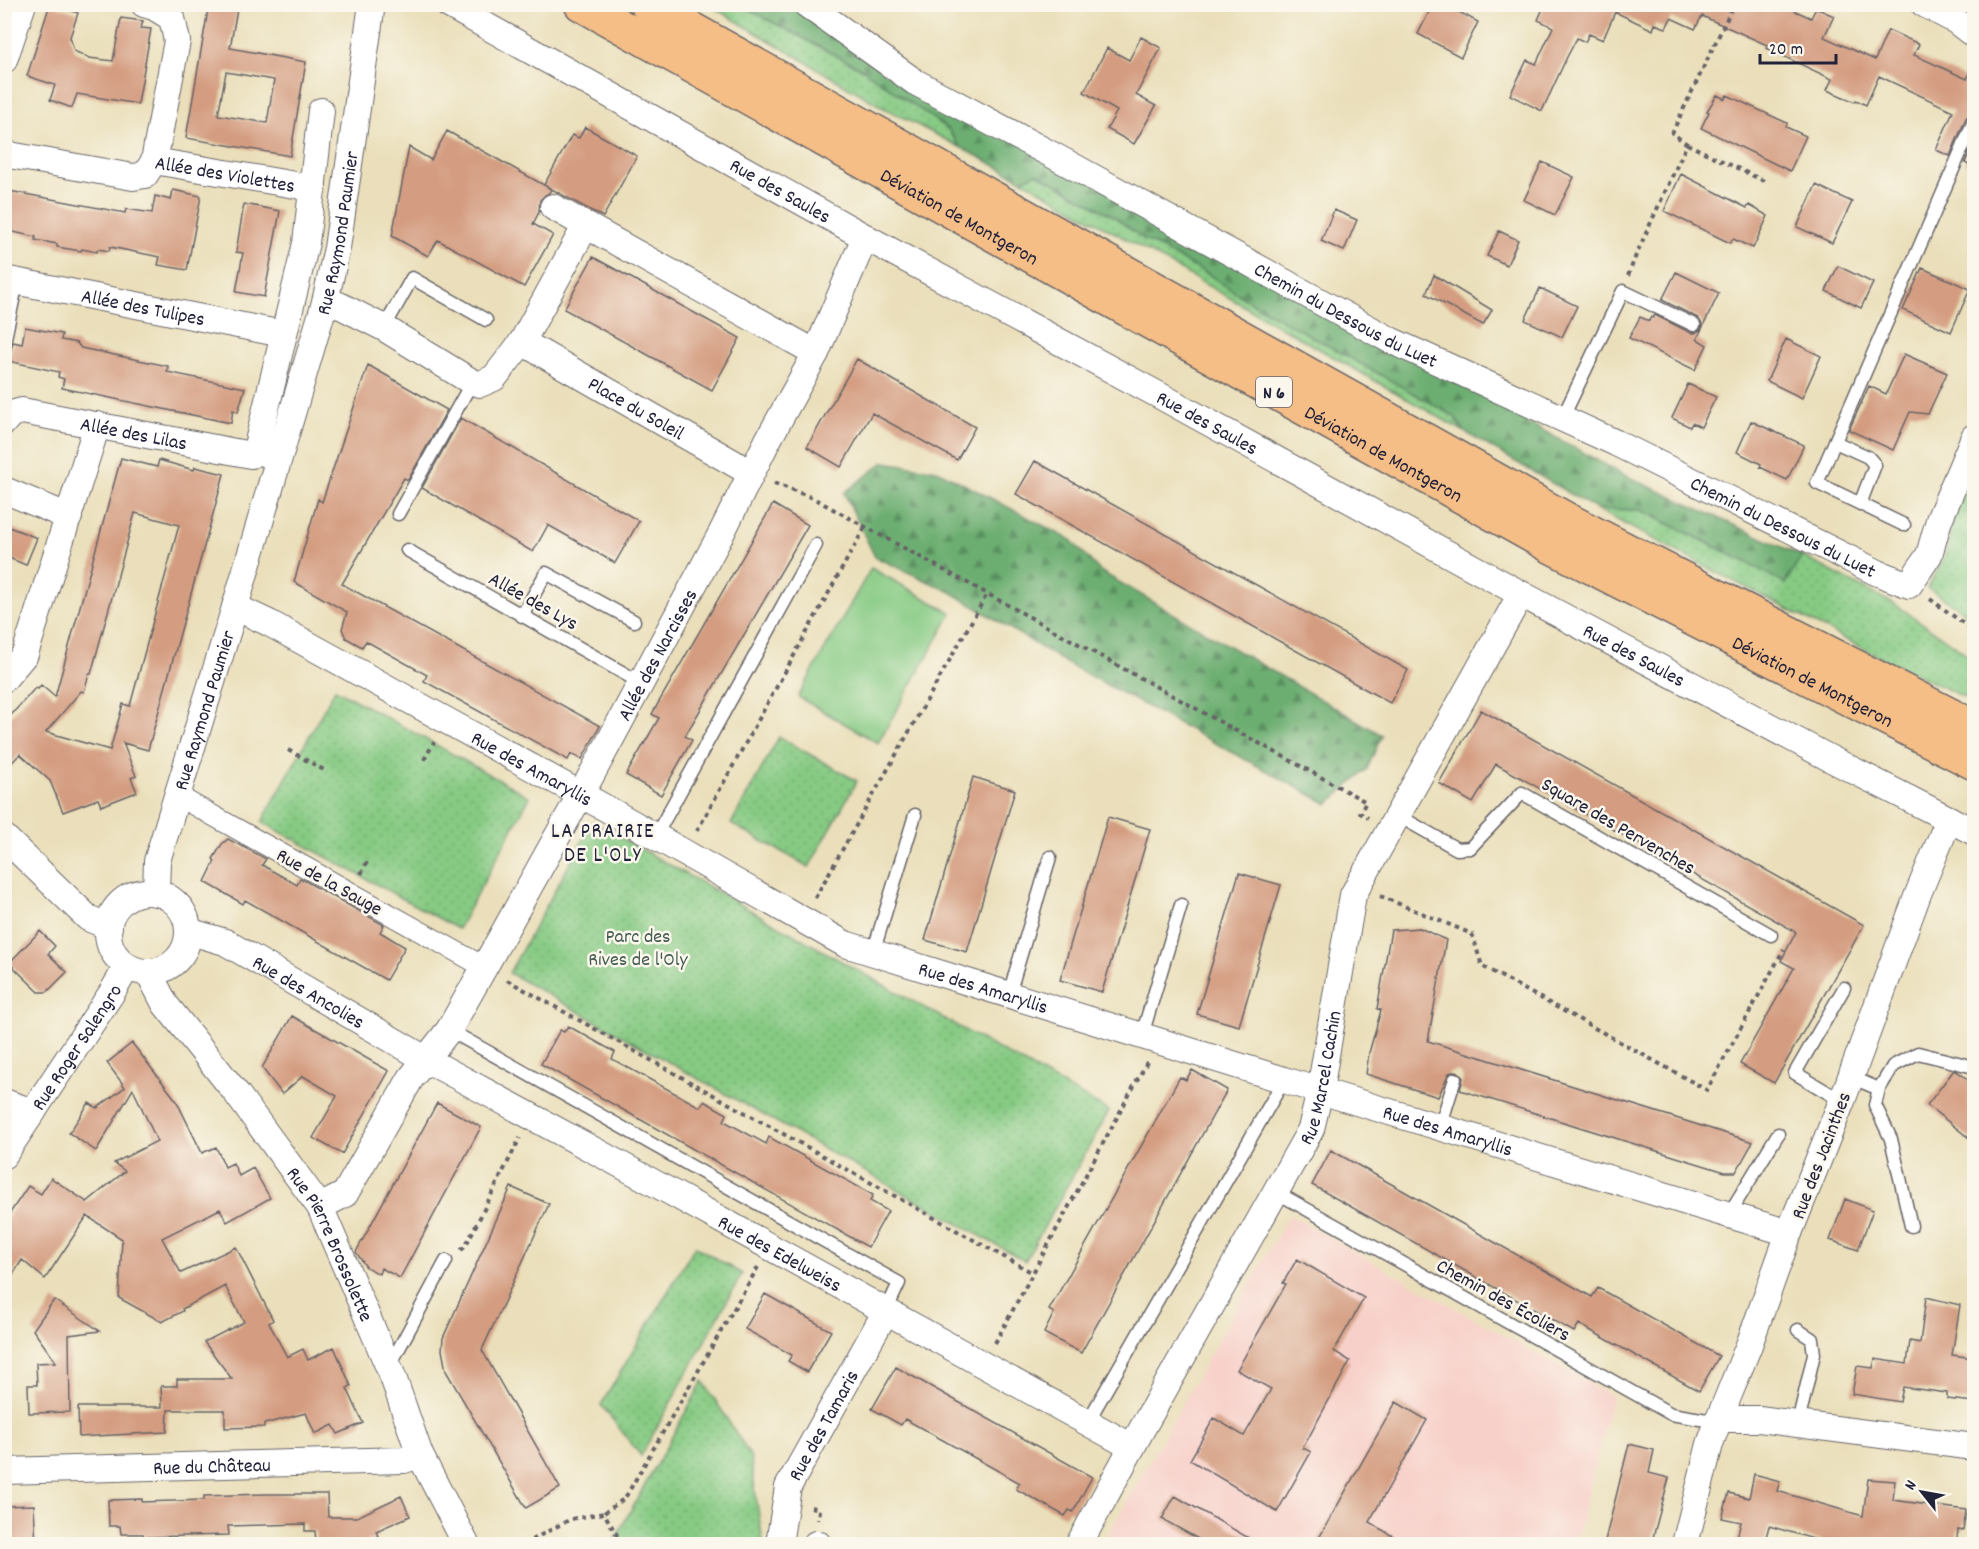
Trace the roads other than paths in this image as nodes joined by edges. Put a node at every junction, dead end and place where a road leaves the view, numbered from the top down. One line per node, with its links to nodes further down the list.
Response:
1 (23, 4): 10 (street)
2 (144, 4): 14 (street)
3 (372, 4): 20 (street, Rue Raymond Paumier)
4 (447, 4): 18 (street, Rue des Saules)
5 (581, 4): 50 (main road, Déviation de Montgeron / N 6)
6 (647, 4): 49 (main road, Déviation de Montgeron / N 6)
7 (806, 4): 30 (street, Chemin du Dessous du Luet)
8 (1924, 4): 9 (street)
9 (1974, 35)
10 (4, 60)
11 (321, 111): 15 (street, Rue Raymond Paumier)
12 (1974, 121): 33 (lane)
13 (4, 154): 14 (street, Allée des Violettes)
14 (154, 161): 15 (street, Allée des Violettes)
15 (313, 188): 24 (street, Rue Raymond Paumier)
16 (553, 207): 17 (street)
17 (586, 225): 25 (street); 27 (street)
18 (865, 237): 27 (street, Allée des Narcisses); 43 (street, Rue des Saules)
19 (11, 281): 24 (street, Allée des Tulipes); 26 (lane)
20 (325, 302): 23 (street); 34 (street, Rue Raymond Paumier)
21 (486, 320): 23 (lane)
22 (1694, 325): 30 (lane)
23 (384, 328): 28 (street)
24 (284, 334): 34 (street, Rue Raymond Paumier)
25 (522, 342): 28 (street); 35 (street, Place du Soleil)
26 (4, 343)
27 (816, 353): 35 (street, Allée des Narcisses)
28 (472, 382): 38 (lane)
29 (7, 413): 31 (street, Allée des Lilas)
30 (1562, 419): 32 (street, Chemin du Dessous du Luet)
31 (97, 425): 34 (street, Allée des Lilas); 39 (street)
32 (1974, 437)
33 (1835, 442): 37 (lane); 37 (lane)
34 (267, 454): 44 (street, Rue Raymond Paumier)
35 (751, 473): 48 (street, Allée des Narcisses)
36 (4, 490): 39 (street)
37 (1860, 504): 40 (lane)
38 (398, 514)
39 (69, 517): 47 (street)
40 (1904, 525)
41 (816, 545): 58 (lane)
42 (407, 550): 45 (lane, Allée des Lys)
43 (1521, 594): 54 (street, Rue des Saules); 55 (street, Rue Marcel Cachin)
44 (235, 607): 51 (street, Rue Raymond Paumier); 52 (street, Rue des Amaryllis)
45 (522, 616): 46 (lane); 48 (lane, Allée des Lys)
46 (634, 621)
47 (4, 679)
48 (641, 683): 52 (street, Allée des Narcisses)
49 (1974, 727)
50 (1974, 763)
51 (176, 795): 60 (street, Rue Raymond Paumier); 66 (street, Rue de la Sauge)
52 (580, 795): 58 (street, Rue des Amaryllis); 66 (street, Allée des Narcisses)
53 (915, 815): 65 (lane)
54 (1949, 819): 56 (street, Rue des Saules); 74 (street, Rue des Jacinthes)
55 (1393, 822): 64 (lane, Square des Pervenches); 78 (street, Rue Marcel Cachin)
56 (1974, 832)
57 (4, 837): 62 (street)
58 (655, 837): 65 (street, Rue des Amaryllis)
59 (1050, 857): 69 (lane)
60 (156, 893): 62 (street); 63 (street)
61 (1180, 905): 71 (lane)
62 (109, 927): 67 (street)
63 (188, 931): 67 (street); 72 (street, Rue des Ancolies)
64 (1771, 934)
65 (873, 953): 69 (street, Rue des Amaryllis)
66 (484, 967): 70 (street, Allée des Narcisses)
67 (138, 970): 81 (street, Rue Roger Salengro); 86 (street, Rue Pierre Brossolette)
68 (1844, 988): 79 (lane)
69 (1008, 994): 71 (street, Rue des Amaryllis)
70 (449, 1030): 72 (street, Allée des Narcisses); 91 (lane)
71 (1150, 1038): 76 (street, Rue des Amaryllis)
72 (427, 1060): 86 (street, Allée des Narcisses); 91 (street, Rue des Edelweiss)
73 (1974, 1067): 77 (lane)
74 (1851, 1077): 77 (lane); 79 (street, Rue des Jacinthes)
75 (1455, 1079): 82 (lane)
76 (1284, 1080): 78 (street, Rue des Amaryllis); 95 (lane)
77 (1879, 1089): 88 (lane)
78 (1320, 1091): 82 (street, Rue des Amaryllis); 85 (street, Rue Marcel Cachin)
79 (1842, 1101): 89 (street, Rue des Jacinthes)
80 (4, 1102): 81 (street)
81 (33, 1112): 84 (street, Rue Roger Salengro)
82 (1440, 1127): 87 (street, Rue des Amaryllis)
83 (1778, 1134): 87 (lane)
84 (4, 1155)
85 (1276, 1192): 94 (lane, Chemin des Écoliers); 97 (street, Rue Marcel Cachin)
86 (320, 1207): 93 (street, Rue Pierre Brossolette)
87 (1729, 1215): 89 (street, Rue des Amaryllis)
88 (1911, 1226)
89 (1789, 1233): 94 (street, Rue des Jacinthes)
90 (446, 1261): 93 (lane)
91 (886, 1311): 95 (street, Rue des Edelweiss); 102 (street, Rue des Tamaris)
92 (1798, 1330): 96 (lane)
93 (389, 1368): 99 (street, Rue Pierre Brossolette)
94 (1719, 1419): 96 (street); 104 (street, Rue des Jacinthes)
95 (1087, 1423): 97 (street, Rue des Edelweiss)
96 (1798, 1423): 98 (street)
97 (1132, 1447): 103 (street, Rue Marcel Cachin)
98 (1974, 1447)
99 (420, 1455): 100 (street, Rue du Château); 101 (street, Rue Pierre Brossolette)
100 (4, 1471)
101 (466, 1545)
102 (779, 1545)
103 (1079, 1545)
104 (1685, 1545)

